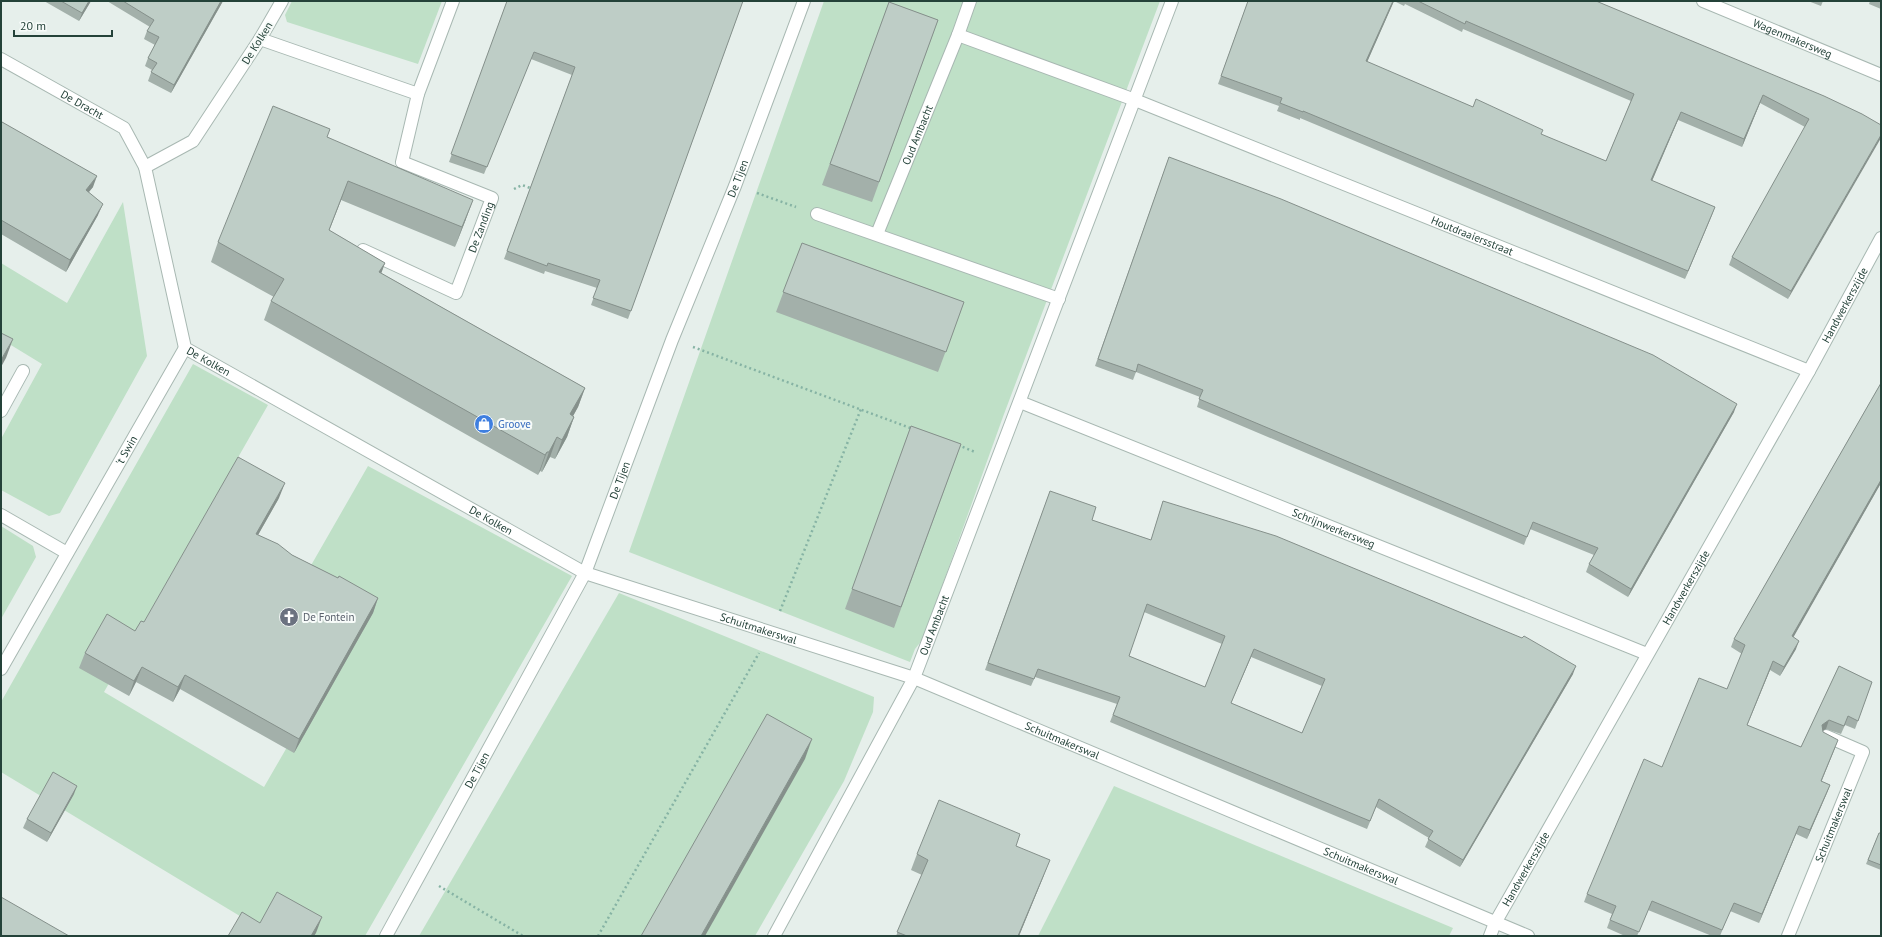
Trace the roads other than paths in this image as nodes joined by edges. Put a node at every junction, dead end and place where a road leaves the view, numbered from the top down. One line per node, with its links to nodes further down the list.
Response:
1 (282, 1): 8 (street, De Kolken)
2 (453, 1): 11 (street, De Zanding)
3 (804, 1): 26 (street, De Tijen)
4 (970, 1): 7 (street, Oud Ambacht)
5 (1172, 1): 12 (street, Oud Ambacht)
6 (1704, 1): 10 (street, Wagenmakersweg)
7 (958, 35): 12 (street); 15 (street, Oud Ambacht)
8 (260, 39): 11 (street); 13 (street, De Kolken)
9 (1, 59): 13 (street, De Dracht)
10 (1881, 75)
11 (418, 94): 17 (street, De Zanding)
12 (1135, 100): 18 (street, Oud Ambacht); 21 (street, Houtdraaiersstraat)
13 (145, 167): 19 (street, De Kolken)
14 (817, 214): 15 (street)
15 (877, 234): 18 (street)
16 (1881, 238): 21 (street, Handwerkerszijde)
17 (363, 250)
18 (1059, 299): 22 (street, Oud Ambacht)
19 (185, 348): 25 (street, 't Swin); 26 (street, De Kolken)
20 (23, 371): 23 (street)
21 (1809, 371): 27 (street, Handwerkerszijde)
22 (1020, 402): 27 (street, Schrijnwerkersweg); 29 (street, Oud Ambacht)
23 (1, 411)
24 (1, 515): 25 (street)
25 (67, 553): 28 (street, 't Swin)
26 (585, 573): 29 (street, Schuitmakerswal); 32 (street, De Tijen)
27 (1647, 654): 31 (street, Handwerkerszijde)
28 (1, 669)
29 (914, 678): 31 (street, Schuitmakerswal); 33 (street, Oud Ambacht)
30 (1826, 736): 36 (street, Schuitmakerswal)
31 (1495, 923): 34 (street, Handwerkerszijde); 35 (street, Schuitmakerswal)
32 (386, 936)
33 (774, 936)
34 (1490, 936)
35 (1528, 936)
36 (1788, 936)

